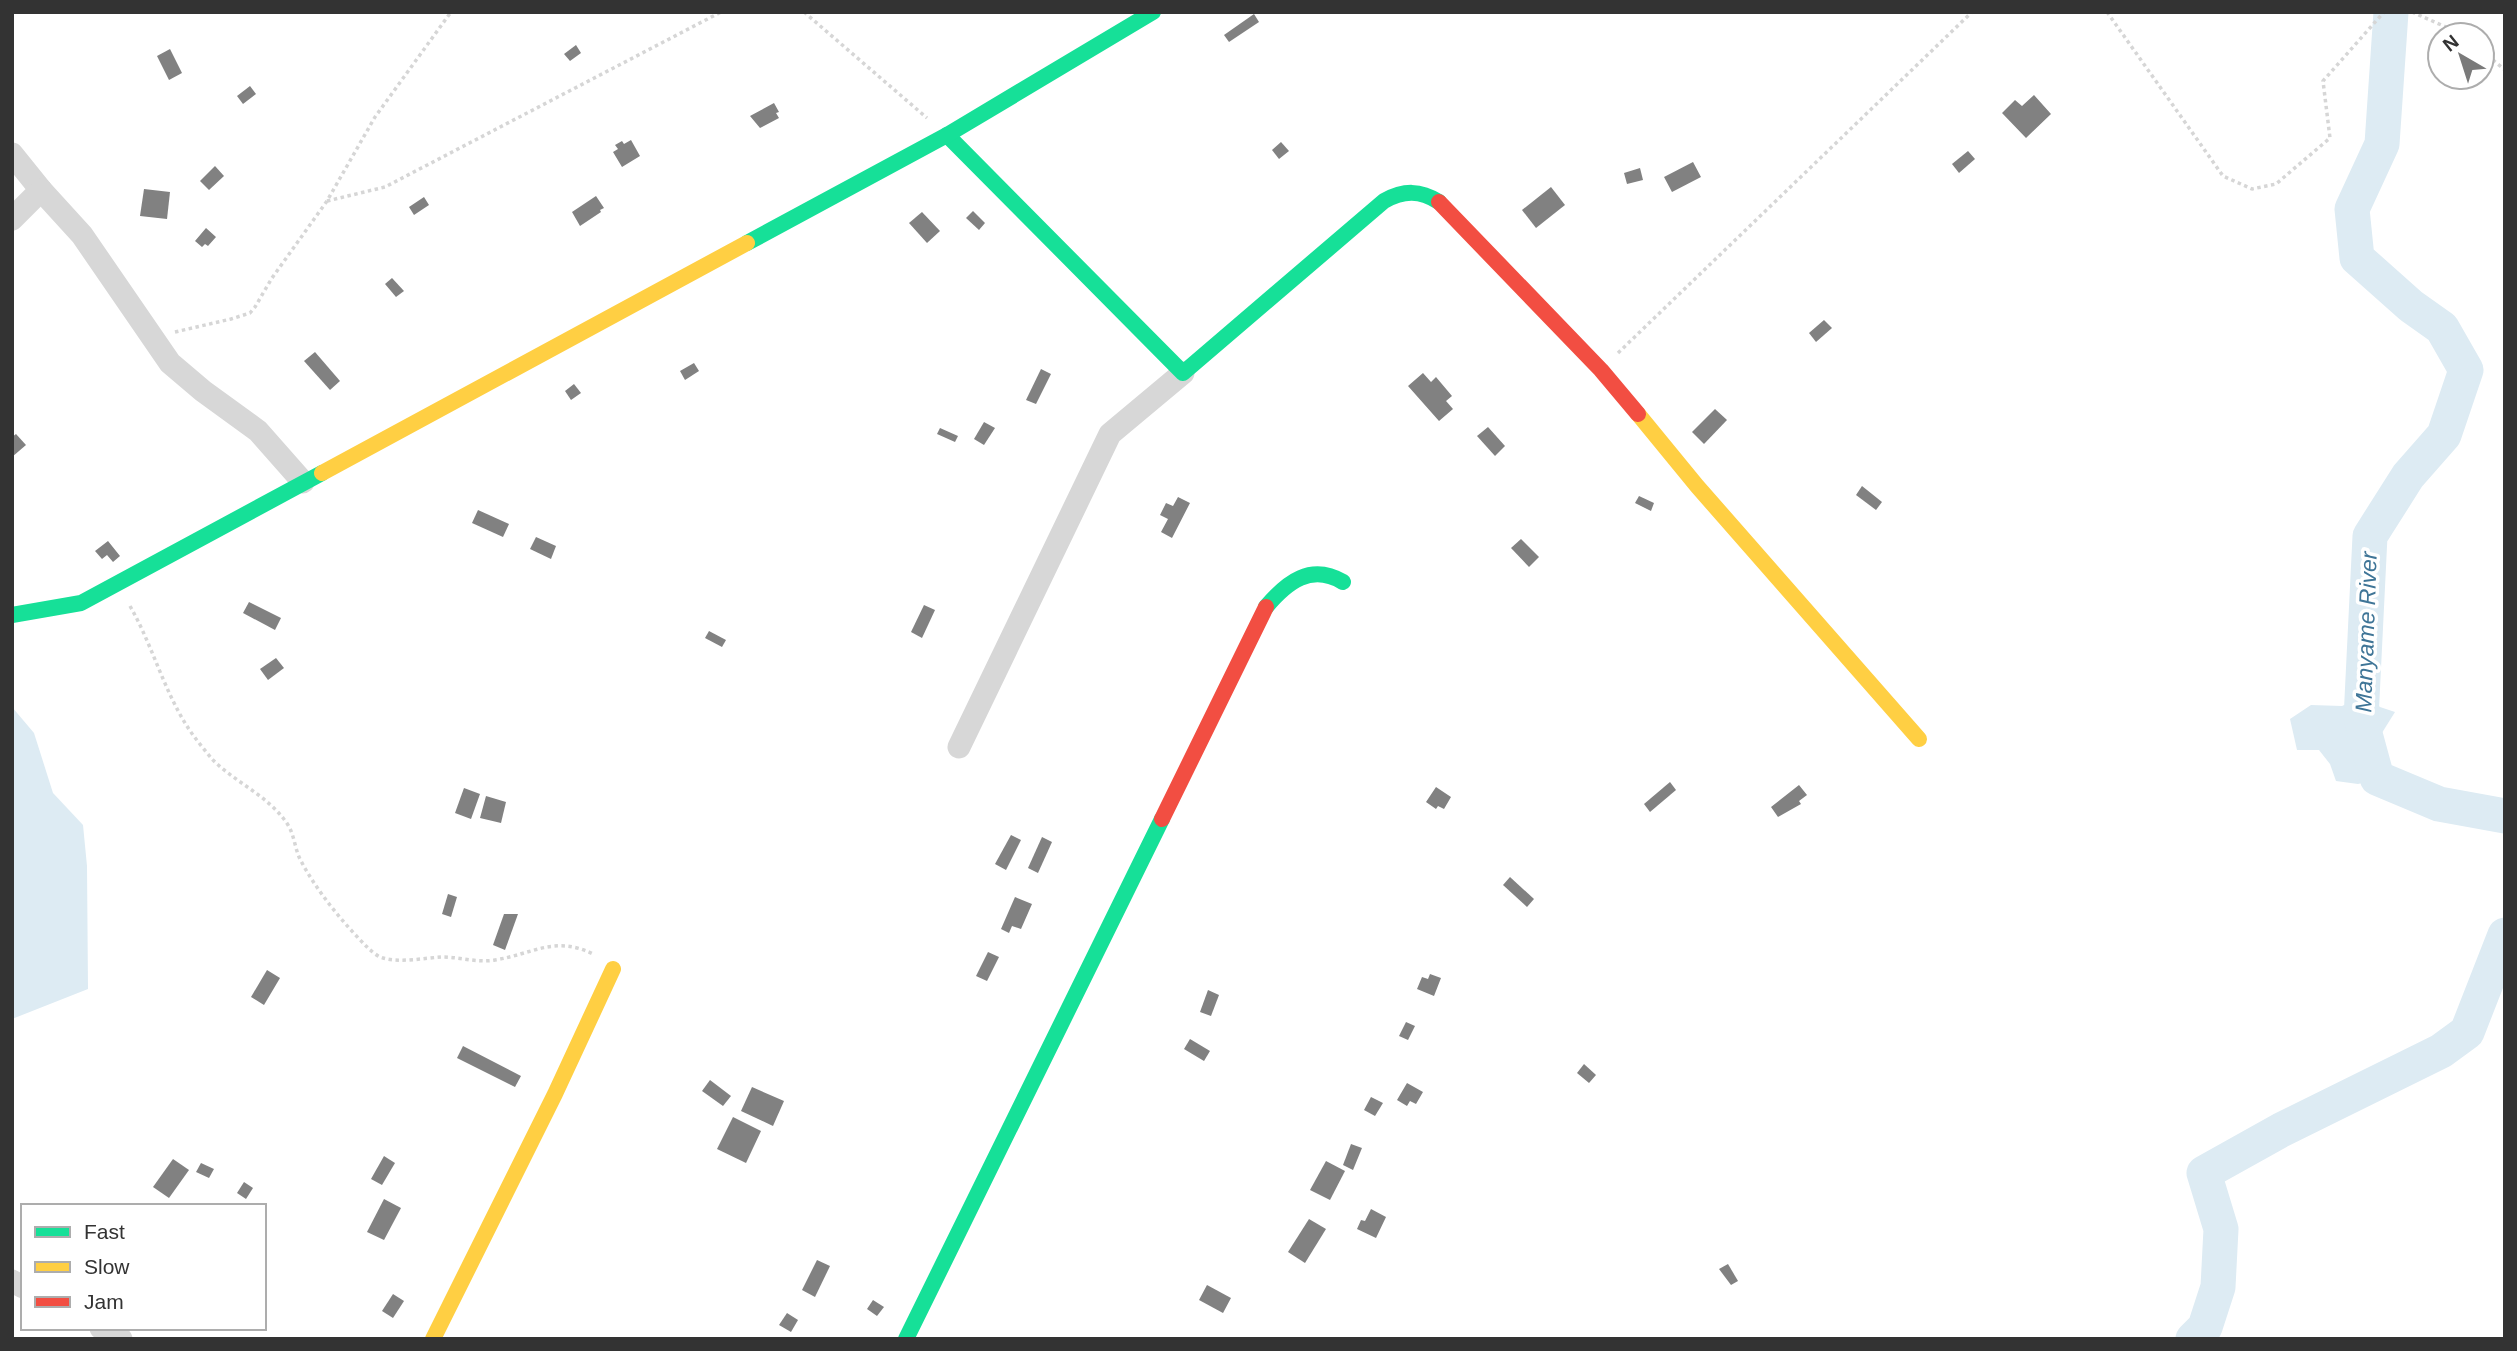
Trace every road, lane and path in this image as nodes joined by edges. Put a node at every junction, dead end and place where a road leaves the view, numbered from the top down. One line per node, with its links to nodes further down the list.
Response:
1 (451, 12): 13 (path)
2 (721, 12): 13 (path)
3 (804, 12): 10 (path)
4 (1153, 12): 10 (street)
5 (1972, 12): 16 (path)
6 (2107, 12): 7 (path)
7 (2384, 12)
8 (2412, 12): 9 (path)
9 (2432, 21)
10 (947, 135): 17 (street); 18 (street)
11 (12, 154): 12 (street)
12 (41, 190): 14 (street); 15 (street)
13 (327, 201): 15 (path)
14 (12, 219)
15 (152, 337): 18 (street)
16 (1601, 370): 17 (street); 22 (street)
17 (1183, 373): 23 (street)
18 (303, 482): 20 (street)
19 (1343, 582): 28 (street)
20 (116, 584): 21 (street); 24 (path)
21 (12, 615)
22 (1919, 739)
23 (959, 747)
24 (613, 969): 27 (street)
25 (105, 1330): 26 (street)
26 (121, 1339)
27 (433, 1339)
28 (906, 1339)

